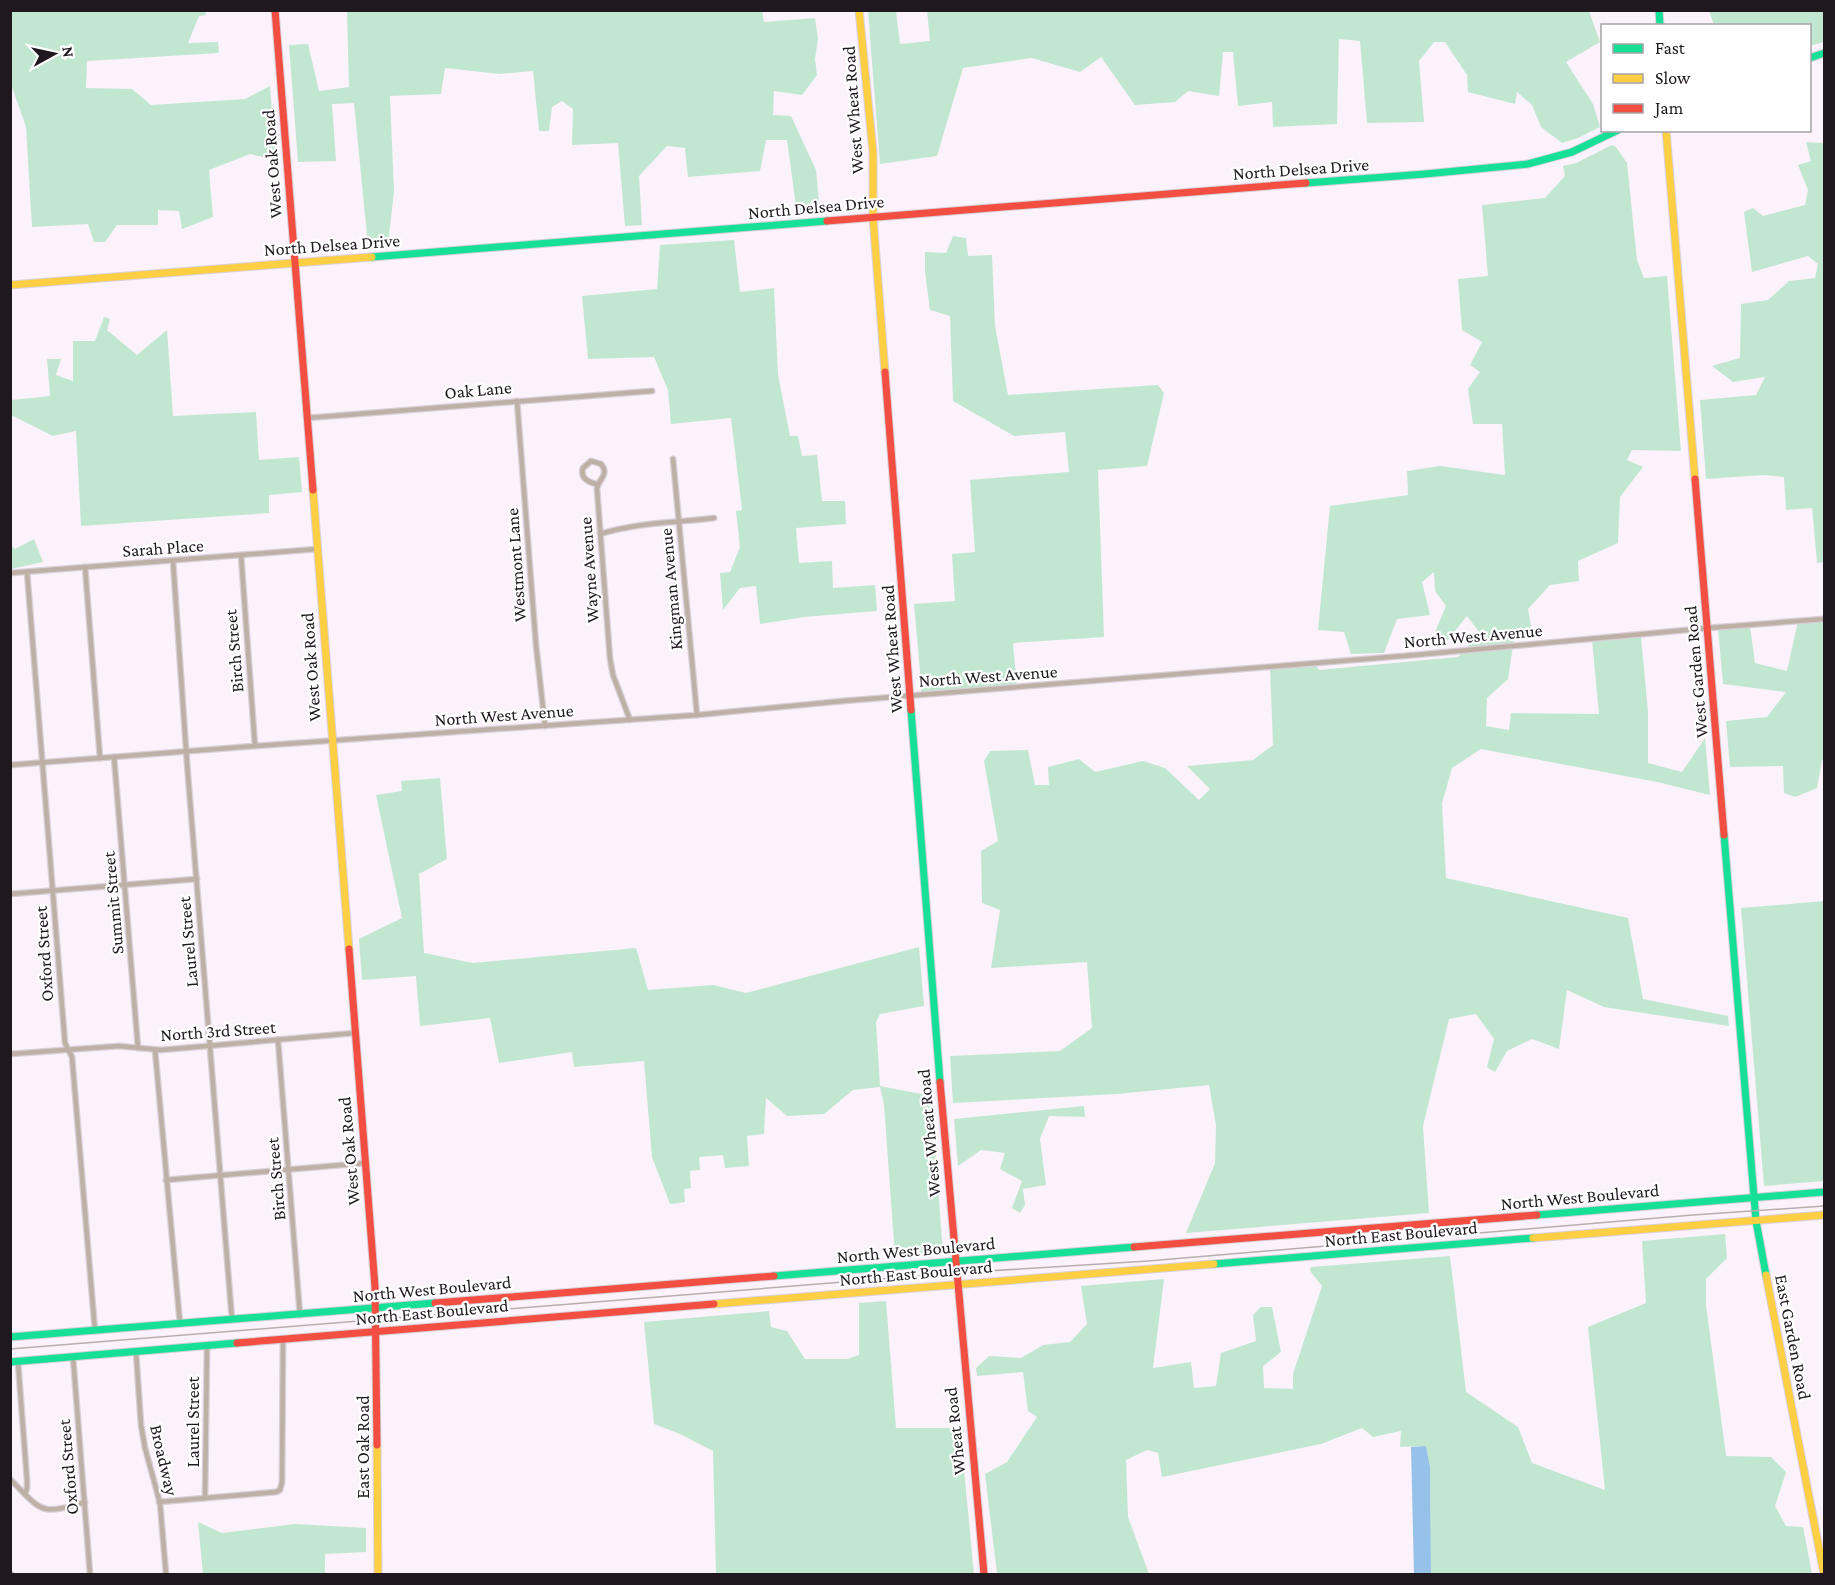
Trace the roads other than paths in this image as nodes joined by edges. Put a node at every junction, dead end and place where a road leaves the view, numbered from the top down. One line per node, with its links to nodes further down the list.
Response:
1 (275, 10): 6 (main road, West Oak Road)
2 (859, 10): 5 (main road, West Wheat Road)
3 (1614, 132): 5 (main road, North Delsea Drive)
4 (1666, 132): 23 (main road, West Garden Road)
5 (873, 218): 6 (main road, North Delsea Drive); 24 (main road, West Wheat Road)
6 (295, 263): 7 (main road, North Delsea Drive); 10 (main road, West Oak Road)
7 (10, 285)
8 (652, 391): 9 (street, Oak Lane)
9 (517, 401): 10 (street, Oak Lane); 27 (street, Westmont Lane)
10 (307, 418): 16 (main road, West Oak Road)
11 (673, 459): 14 (street, Kingman Avenue)
12 (596, 483): 15 (street, Wayne Avenue)
13 (714, 518): 14 (street)
14 (678, 522): 15 (street); 25 (street, Kingman Avenue)
15 (600, 534): 26 (street, Wayne Avenue)
16 (317, 549): 17 (street, Sarah Place); 28 (main road, West Oak Road)
17 (241, 555): 18 (street, Sarah Place); 29 (street, Birch Street)
18 (173, 561): 19 (street, Sarah Place); 30 (street, Laurel Street)
19 (85, 567): 20 (street, Sarah Place); 32 (street)
20 (27, 572): 21 (street, Sarah Place); 33 (street, Oxford Street)
21 (10, 573)
22 (1824, 619): 23 (street, North West Avenue)
23 (1708, 628): 24 (street, North West Avenue); 51 (main road, West Garden Road)
24 (911, 695): 25 (street, North West Avenue); 55 (main road, West Wheat Road)
25 (697, 715): 26 (street, North West Avenue)
26 (630, 720): 27 (street, North West Avenue)
27 (545, 726): 28 (street, North West Avenue)
28 (332, 740): 29 (street, North West Avenue); 39 (main road, West Oak Road)
29 (255, 746): 30 (street, North West Avenue)
30 (186, 751): 31 (street, North West Avenue); 35 (street, Laurel Street)
31 (114, 757): 32 (street, North West Avenue); 36 (street, Summit Street)
32 (100, 758): 33 (street, North West Avenue)
33 (42, 763): 34 (street, North West Avenue); 37 (street, Oxford Street)
34 (10, 765)
35 (197, 879): 36 (street); 41 (street, Laurel Street)
36 (125, 885): 37 (street); 42 (street, Summit Street)
37 (52, 890): 38 (street); 43 (street, Oxford Street)
38 (10, 894)
39 (355, 1033): 40 (street, North 3rd Street); 46 (main road, West Oak Road)
40 (278, 1041): 41 (street, North 3rd Street); 47 (street, Birch Street)
41 (210, 1046): 44 (street, North 3rd Street); 48 (street, Laurel Street)
42 (138, 1047): 43 (street, North 3rd Street); 44 (street, North 3rd Street)
43 (67, 1049): 45 (street, North 3rd Street); 62 (street, Oxford Street)
44 (155, 1050): 49 (street)
45 (10, 1054)
46 (365, 1162): 47 (street); 57 (main road, West Oak Road)
47 (288, 1170): 48 (street); 58 (street, Birch Street)
48 (221, 1175): 49 (street); 59 (street, Laurel Street)
49 (166, 1180): 61 (street)
50 (1824, 1192): 51 (main road, North West Boulevard)
51 (1753, 1198): 52 (main road, West Garden Road); 55 (main road, North West Boulevard)
52 (1755, 1211): 54 (main road, East Garden Road)
53 (1824, 1215): 54 (main road, North East Boulevard)
54 (1755, 1221): 56 (main road, North East Boulevard); 79 (main road, East Garden Road)
55 (955, 1262): 56 (main road, West Wheat Road); 57 (main road, North West Boulevard)
56 (957, 1284): 63 (main road, North East Boulevard); 78 (main road, Wheat Road)
57 (376, 1308): 58 (main road, North West Boulevard); 60 (main road, West Oak Road)
58 (300, 1315): 59 (main road, North West Boulevard)
59 (232, 1320): 61 (main road, North West Boulevard)
60 (377, 1320): 63 (main road, East Oak Road)
61 (180, 1324): 62 (main road, North West Boulevard)
62 (95, 1331): 64 (main road, North West Boulevard)
63 (377, 1332): 65 (main road, North East Boulevard); 77 (main road, East Oak Road)
64 (10, 1337)
65 (283, 1340): 66 (main road, North East Boulevard); 72 (street)
66 (207, 1346): 67 (main road, North East Boulevard); 72 (street, Laurel Street)
67 (136, 1352): 68 (main road, North East Boulevard); 74 (street, Broadway)
68 (73, 1357): 69 (main road, North East Boulevard); 73 (street, Oxford Street)
69 (14, 1362): 71 (street)
70 (10, 1479): 71 (street)
71 (25, 1494): 73 (street)
72 (206, 1498): 74 (street)
73 (85, 1502): 75 (street, Oxford Street)
74 (159, 1502): 76 (street, Broadway)
75 (90, 1575)
76 (166, 1575)
77 (378, 1575)
78 (984, 1575)
79 (1824, 1575)

